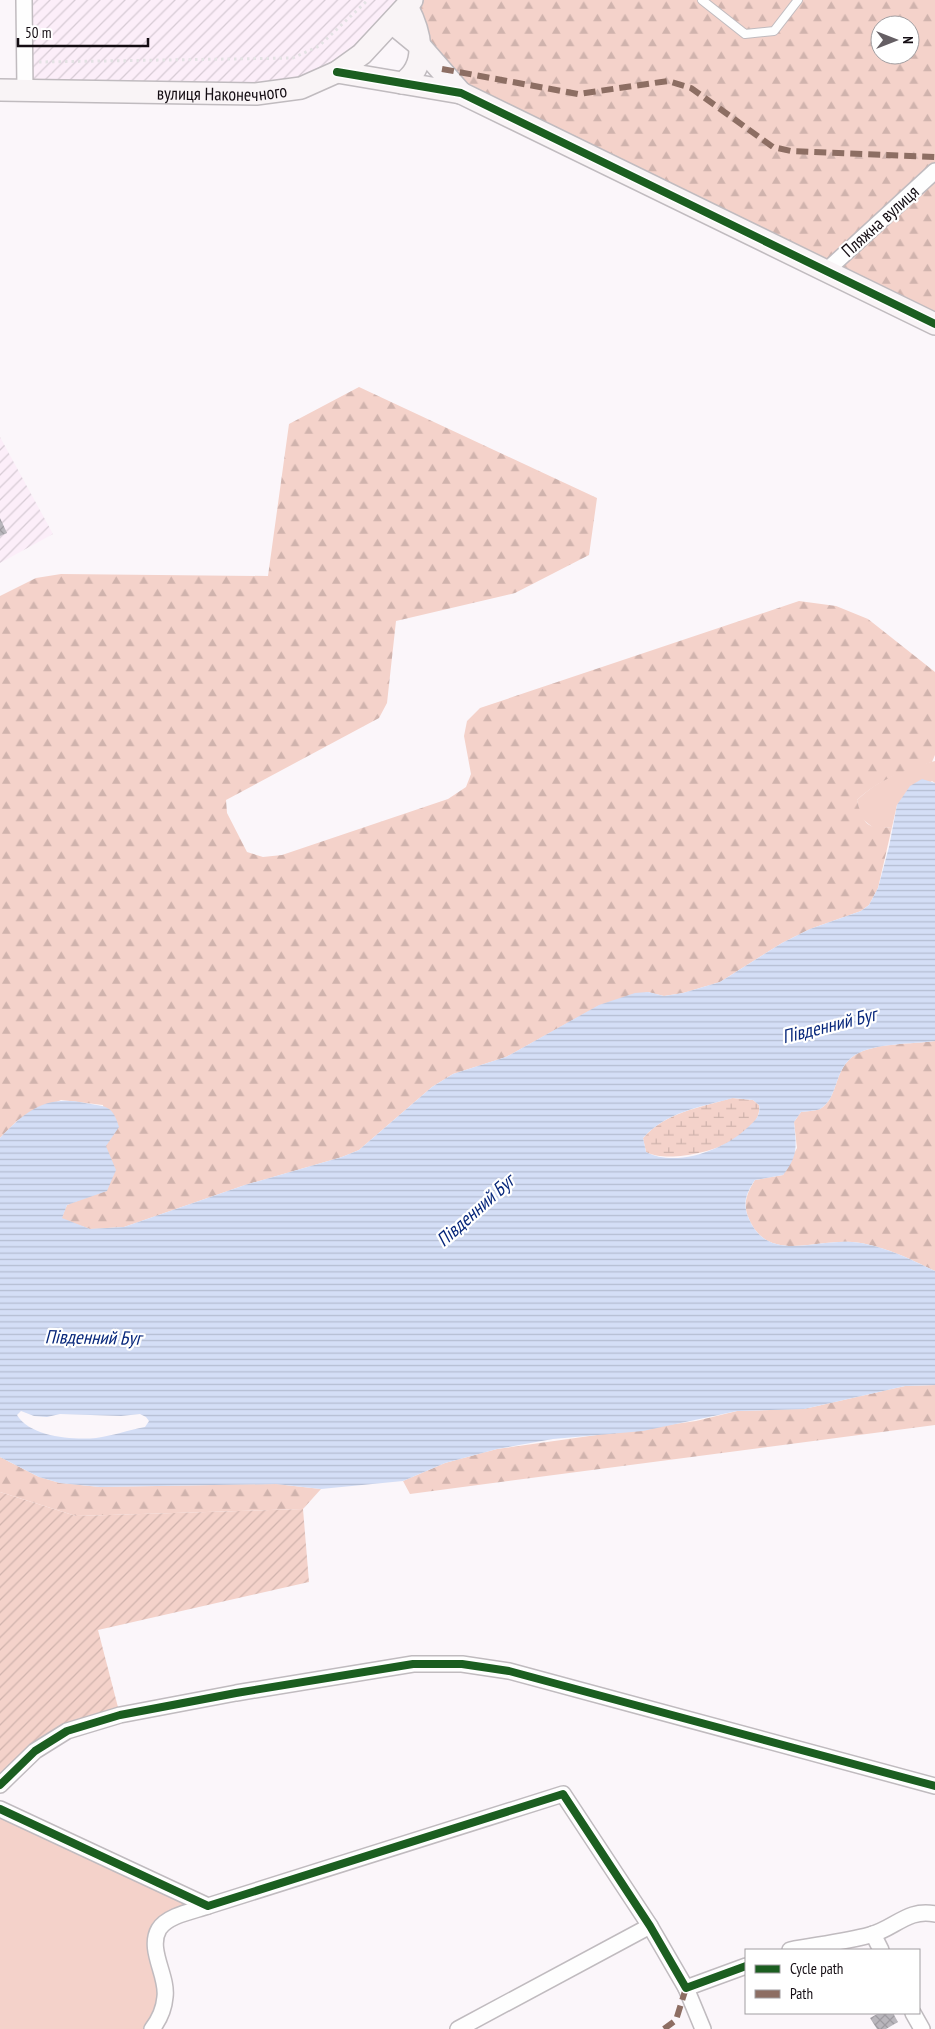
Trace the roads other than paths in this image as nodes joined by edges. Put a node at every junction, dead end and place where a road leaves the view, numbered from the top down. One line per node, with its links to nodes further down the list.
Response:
1 (24, 0): 10 (street)
2 (702, 0): 3 (lane)
3 (798, 0)
4 (409, 3): 5 (street, вулиця Наконечного); 6 (street)
5 (392, 22): 6 (street); 7 (street, вулиця Наконечного)
6 (420, 46): 8 (street); 11 (street)
7 (337, 72): 8 (street); 10 (street, вулиця Наконечного)
8 (402, 83): 11 (street)
9 (0, 90): 10 (street, вулиця Наконечного)
10 (25, 90)
11 (461, 93): 13 (street)
12 (935, 171): 13 (street, Пляжна вулиця)
13 (826, 271): 14 (street)
14 (935, 324)
15 (0, 1785): 16 (street)
16 (935, 1786)
17 (0, 1810): 18 (street)
18 (208, 1906): 20 (street); 27 (street)
19 (935, 1914): 21 (street)
20 (650, 1926): 25 (street); 28 (street)
21 (873, 1934): 22 (street); 23 (street)
22 (795, 1949)
23 (880, 1949)
24 (745, 1966): 25 (street)
25 (686, 1988): 29 (street)
26 (914, 2014): 30 (street)
27 (152, 2029)
28 (458, 2029)
29 (703, 2029)
30 (922, 2029)

